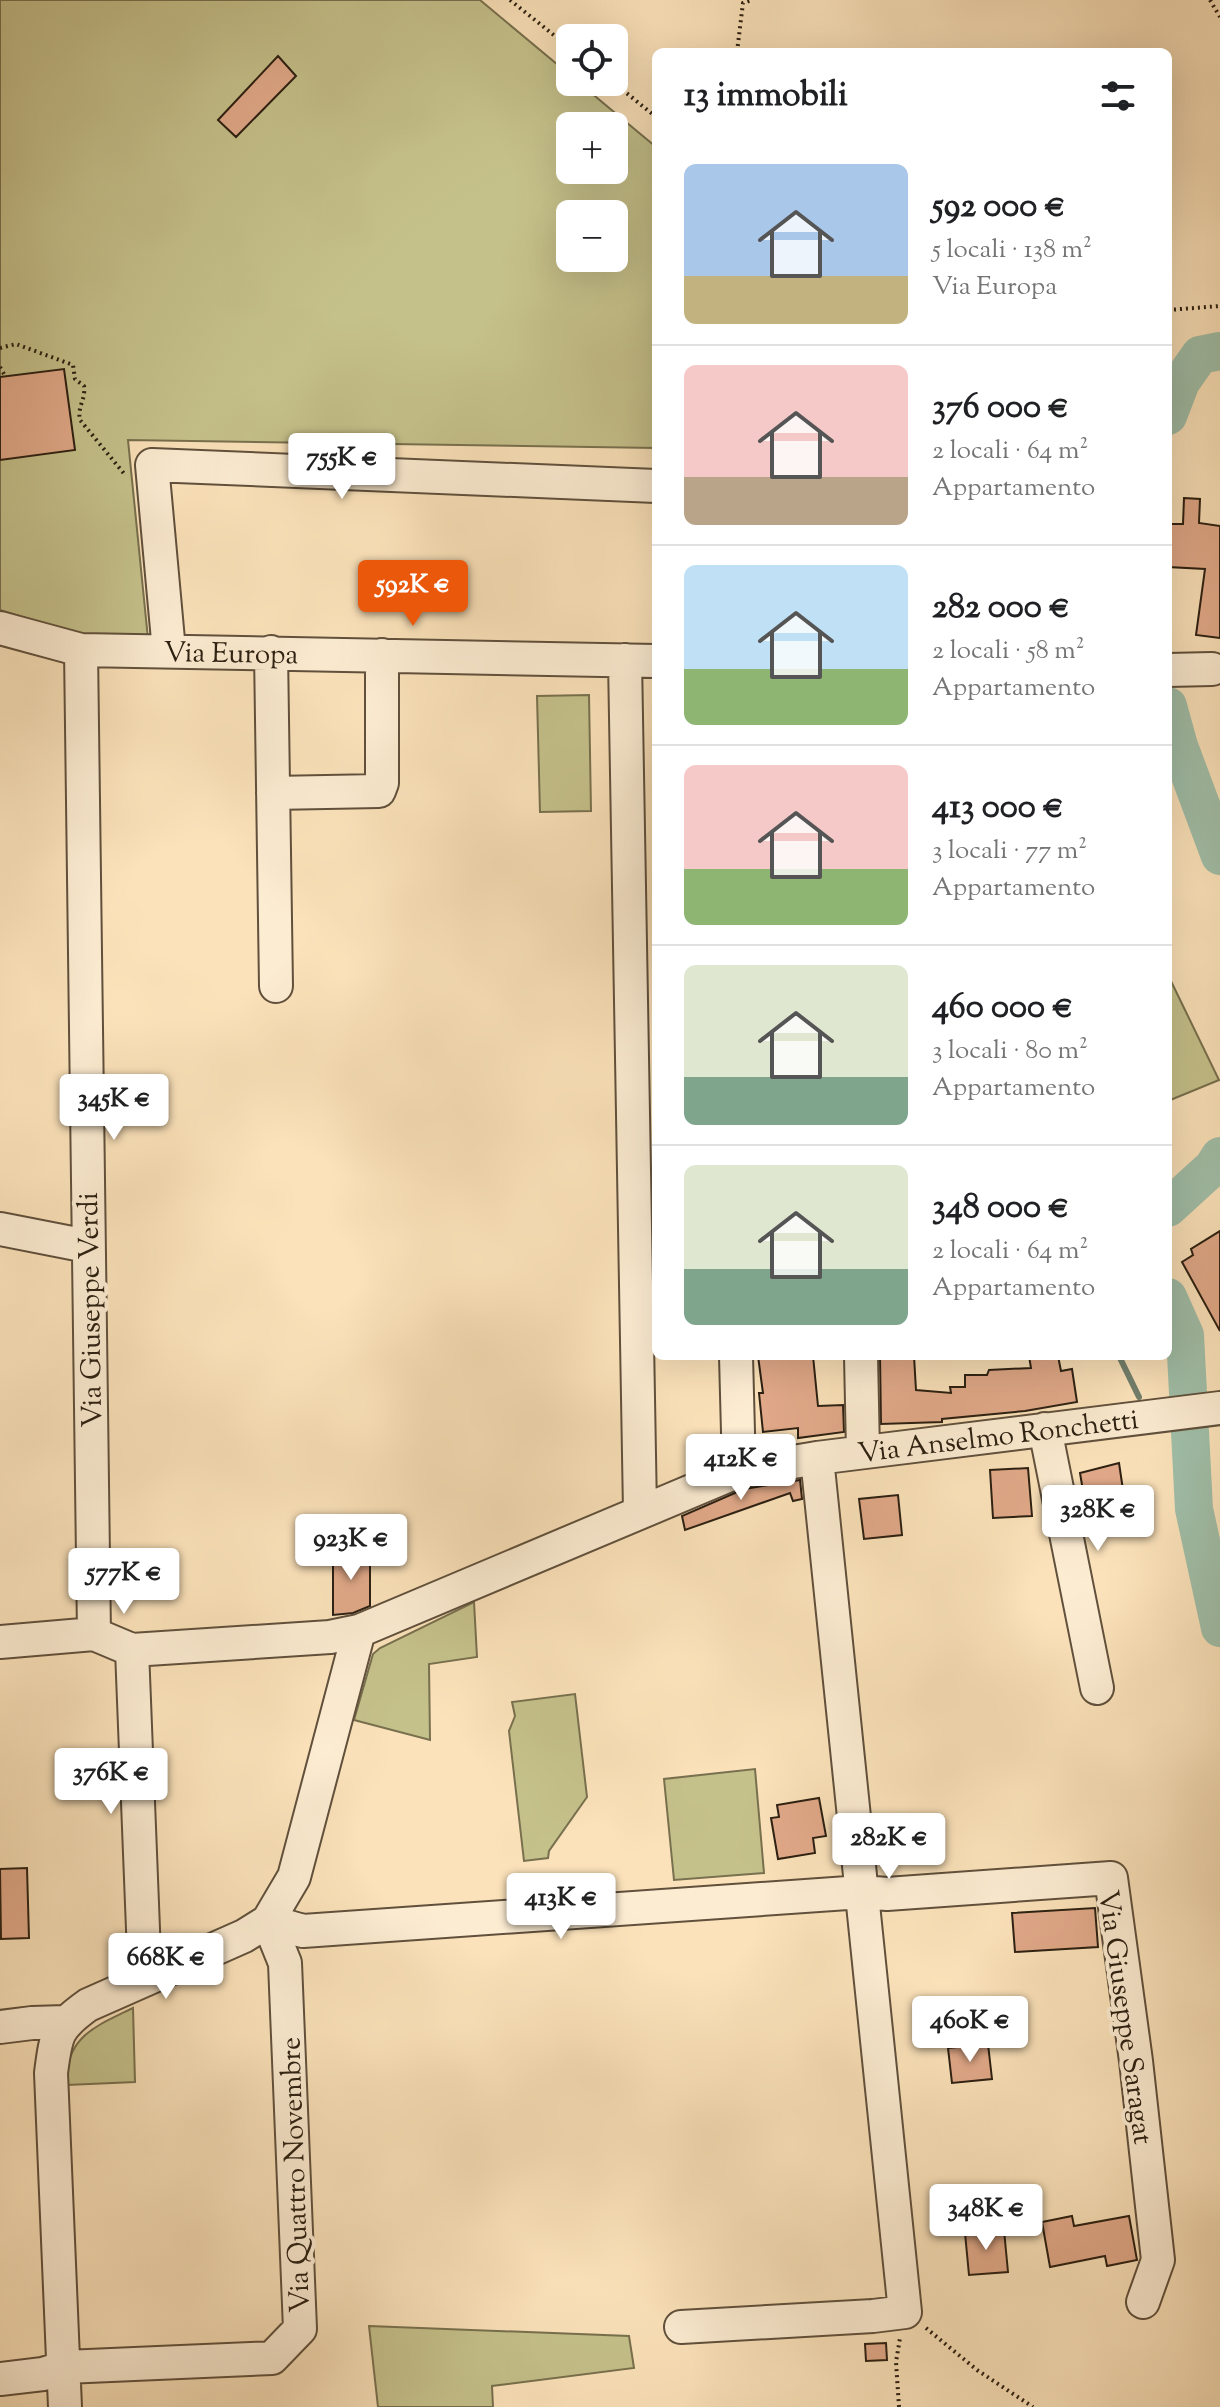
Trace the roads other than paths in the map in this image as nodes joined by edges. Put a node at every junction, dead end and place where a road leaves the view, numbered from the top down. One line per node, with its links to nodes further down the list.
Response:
1 (652, 486): 4 (street)
2 (0, 628): 3 (street, Via Europa)
3 (81, 650): 4 (street, Via Europa); 13 (street, Via Giuseppe Verdi)
4 (169, 651): 5 (street, Via Europa)
5 (271, 652): 6 (street, Via Europa); 10 (street)
6 (382, 655): 7 (street, Via Europa); 10 (street)
7 (640, 661): 21 (street)
8 (1173, 670): 9 (street)
9 (1217, 670)
10 (273, 793): 11 (street)
11 (276, 986)
12 (0, 1229): 13 (street)
13 (87, 1246): 23 (street, Via Giuseppe Verdi)
14 (736, 1360): 20 (street)
15 (861, 1360): 18 (street)
16 (1220, 1409): 17 (street, Via Anselmo Ronchetti)
17 (1045, 1429): 18 (street, Via Anselmo Ronchetti); 26 (street)
18 (863, 1452): 19 (street, Via Anselmo Ronchetti)
19 (817, 1458): 20 (street, Via Anselmo Ronchetti); 27 (street)
20 (739, 1471): 21 (street, Via Anselmo Ronchetti)
21 (640, 1511): 22 (street, Via Anselmo Ronchetti)
22 (359, 1631): 25 (street, Via Anselmo Ronchetti); 28 (street)
23 (94, 1634): 24 (street); 25 (street, Via Anselmo Ronchetti)
24 (0, 1642)
25 (132, 1650): 29 (street)
26 (1097, 1688)
27 (862, 1892): 28 (street); 32 (street, Via Giuseppe Saragat); 33 (street)
28 (268, 1921): 29 (street); 34 (street, Via Quattro Novembre)
29 (145, 1980): 30 (street)
30 (65, 2022): 31 (street); 34 (street)
31 (0, 2027)
32 (1143, 2302)
33 (681, 2327)
34 (65, 2367): 35 (street, Via Quattro Novembre); 36 (street)
35 (0, 2379)
36 (65, 2407)

